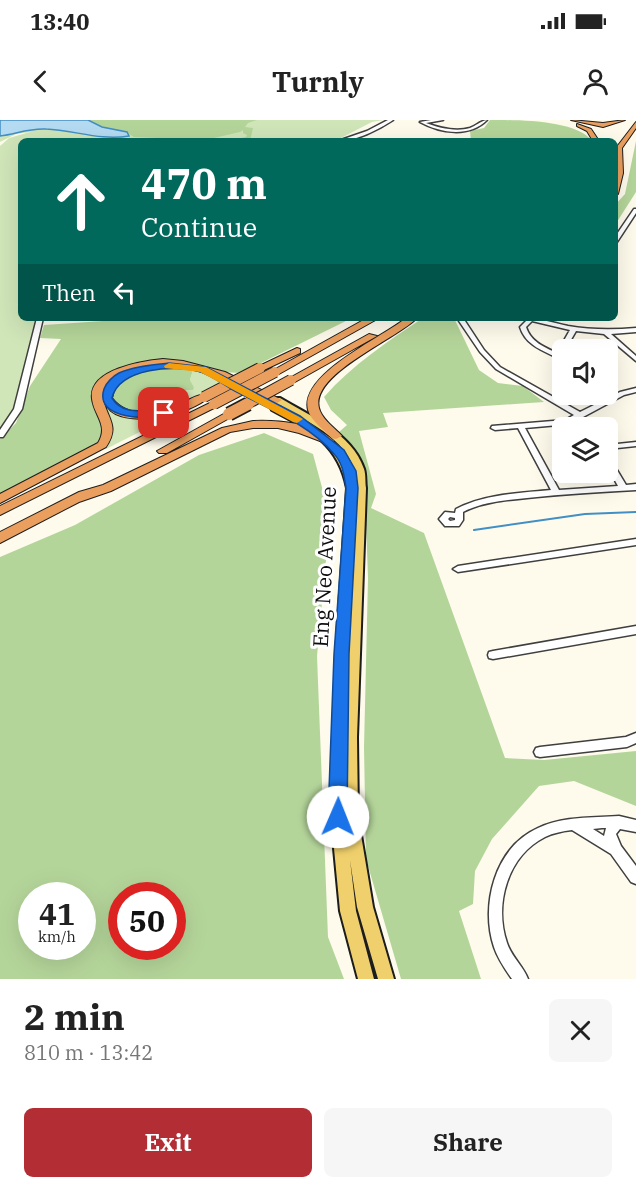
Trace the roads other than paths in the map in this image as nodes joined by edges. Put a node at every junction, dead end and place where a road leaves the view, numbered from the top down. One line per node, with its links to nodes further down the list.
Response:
1 (391, 120): 14 (street)
2 (441, 120): 10 (street)
3 (485, 120): 11 (street)
4 (574, 120): 7 (highway)
5 (631, 120): 7 (highway)
6 (567, 121): 15 (highway)
7 (623, 123)
8 (636, 124): 16 (highway)
9 (422, 127): 10 (street)
10 (435, 128): 11 (street)
11 (452, 131): 13 (street)
12 (636, 135): 16 (highway)
13 (449, 137)
14 (349, 138)
15 (594, 138)
16 (618, 187)
17 (636, 210): 18 (street)
18 (618, 237)
19 (39, 321): 39 (street)
20 (368, 321): 29 (highway)
21 (400, 321): 47 (highway, bridge)
22 (408, 321): 40 (highway)
23 (462, 321): 36 (street)
24 (528, 321): 31 (street)
25 (541, 321): 26 (street)
26 (573, 330): 28 (street); 30 (street)
27 (636, 330): 28 (street)
28 (607, 333): 32 (street)
29 (335, 339): 34 (highway, bridge); 34 (highway, bridge)
30 (569, 339)
31 (552, 352)
32 (636, 359)
33 (636, 390): 36 (street)
34 (209, 400): 35 (highway); 49 (highway)
35 (276, 404): 40 (main road, Eng Neo Avenue); 48 (highway)
36 (579, 415): 37 (street)
37 (520, 426): 38 (street); 46 (street)
38 (495, 428)
39 (0, 435)
40 (332, 439): 47 (highway); 63 (main road, Eng Neo Avenue); 64 (main road, Eng Neo Avenue)
41 (636, 444): 42 (street)
42 (618, 446)
43 (618, 478): 45 (street)
44 (636, 487): 45 (street)
45 (624, 488): 46 (street)
46 (556, 491): 50 (street)
47 (76, 499): 51 (highway)
48 (0, 500)
49 (0, 511)
50 (458, 516)
51 (0, 538)
52 (636, 542): 53 (street)
53 (458, 569)
54 (636, 630): 55 (street)
55 (493, 655)
56 (636, 738): 57 (street)
57 (540, 752)
58 (619, 822): 59 (street); 60 (street); 61 (street)
59 (572, 823): 61 (street); 65 (street)
60 (636, 826)
61 (616, 850): 62 (street)
62 (636, 877)
63 (366, 979)
64 (387, 979)
65 (521, 979)

